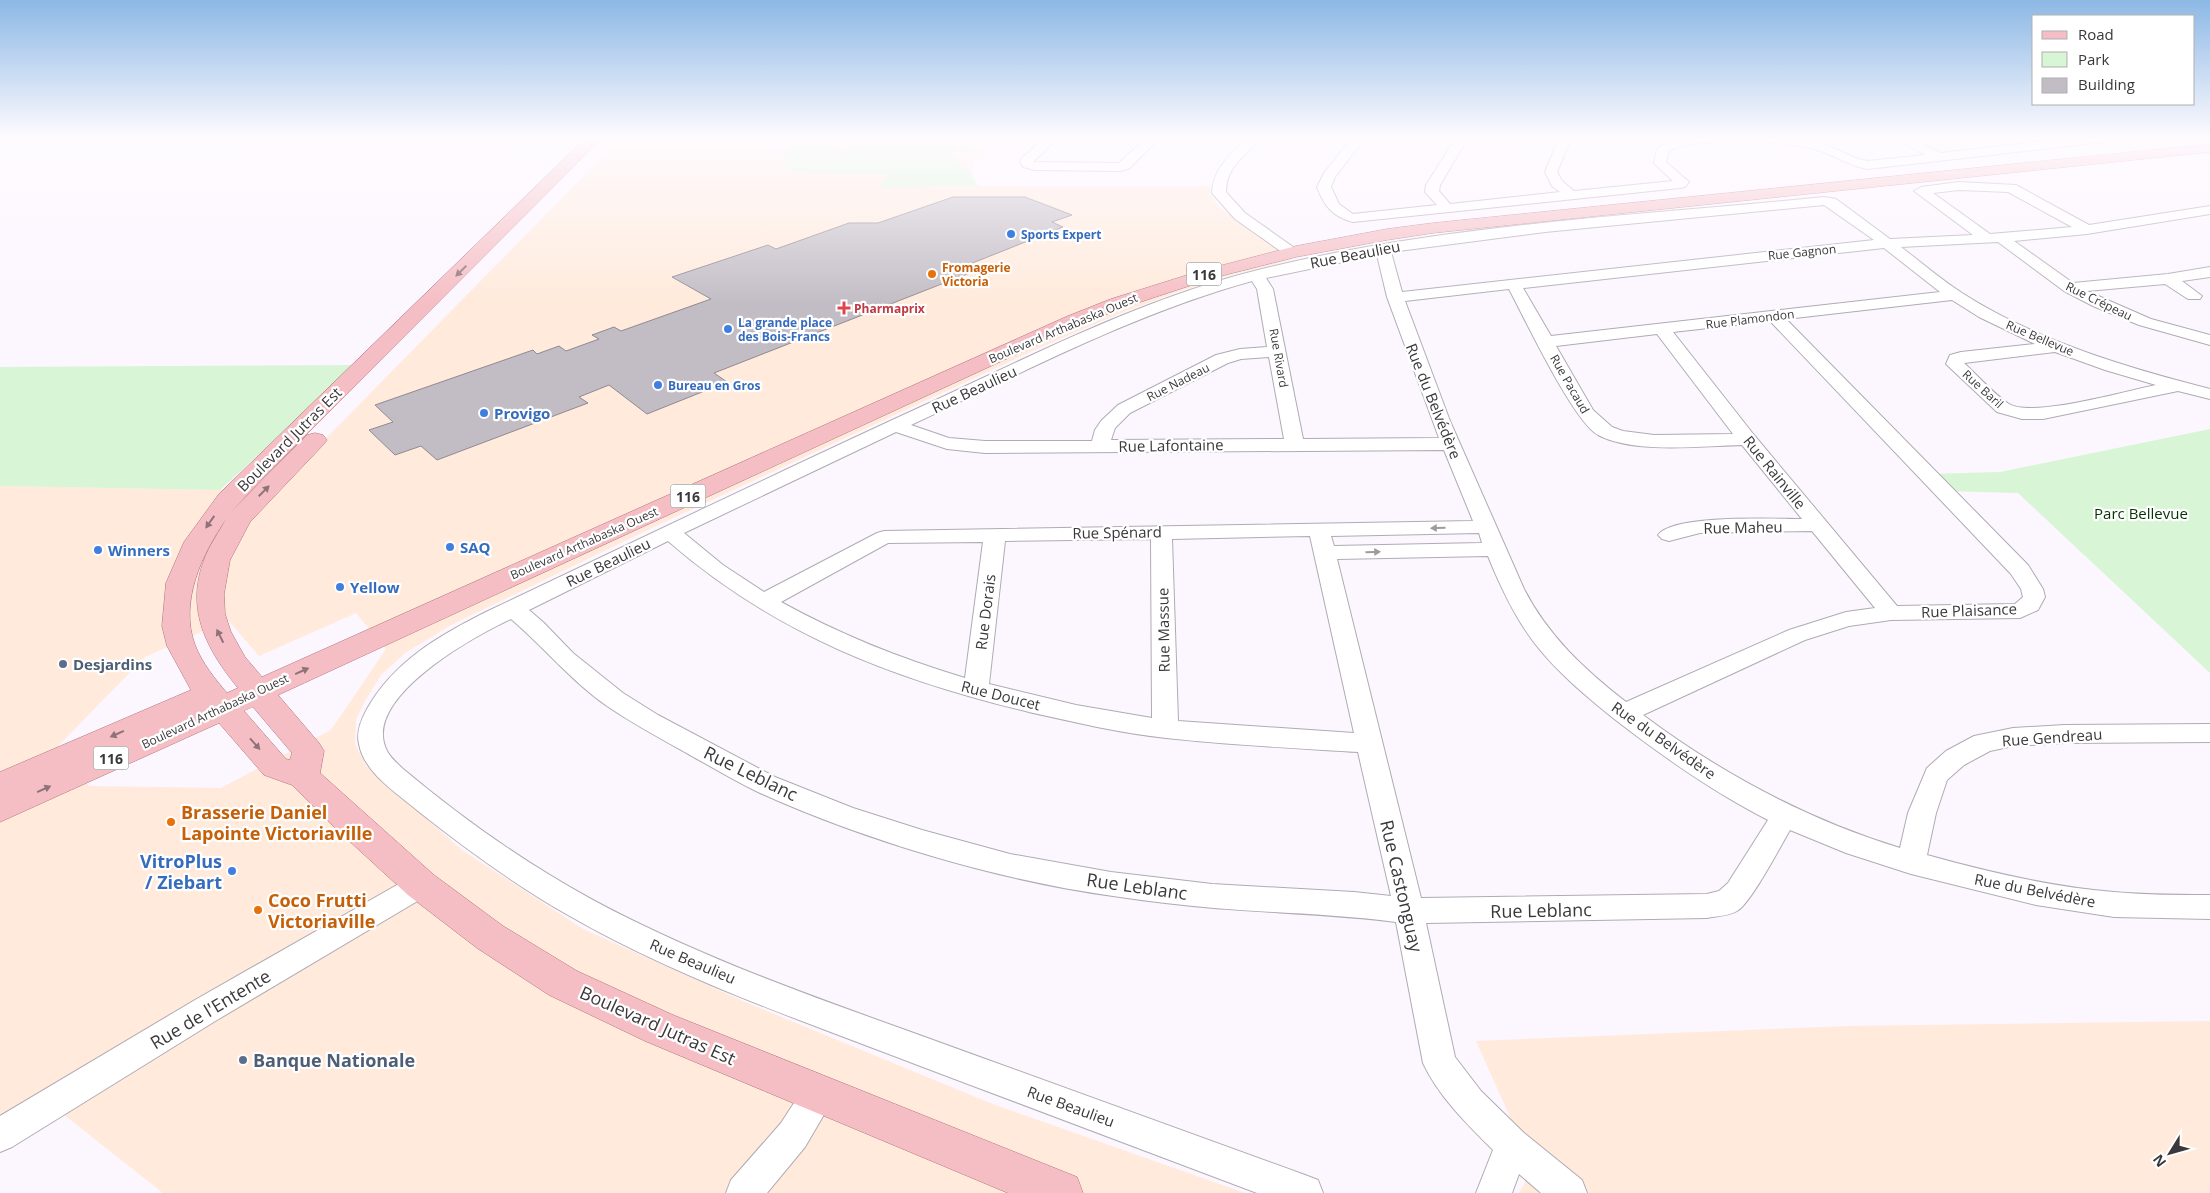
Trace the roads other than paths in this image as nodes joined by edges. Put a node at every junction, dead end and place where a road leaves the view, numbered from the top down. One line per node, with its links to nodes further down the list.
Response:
1 (538, 194): 53 (main road, Boulevard Jutras Est, one-way to 53)
2 (558, 194): 51 (main road, Boulevard Jutras Est, one-way to 2)
3 (1219, 194): 17 (street)
4 (1327, 194): 12 (street)
5 (1434, 194): 12 (street)
6 (1584, 194): 11 (street)
7 (1700, 194): 17 (main road, Boulevard Arthabaska Ouest / 116)
8 (1766, 194): 17 (main road, Boulevard Arthabaska Ouest / 116)
9 (1925, 194): 15 (street, Rue Crépeau)
10 (2021, 194): 14 (street, Rue Crépeau)
11 (1571, 195): 12 (street)
12 (1446, 207)
13 (2210, 210): 14 (street, Rue Gagnon)
14 (2087, 230): 15 (street, Rue Gagnon)
15 (1993, 238): 16 (street, Rue Gagnon); 23 (street, Rue Crépeau)
16 (1888, 243): 18 (street, Rue Beaulieu); 22 (street, Rue Gagnon); 24 (street, Rue Bellevue)
17 (1286, 248): 51 (main road, Boulevard Arthabaska Ouest / 116)
18 (1382, 248): 20 (street, Rue Beaulieu); 26 (street, Rue du Belvédère)
19 (2210, 272): 21 (street)
20 (1256, 275): 32 (street, Rue Rivard); 35 (street, Rue Beaulieu)
21 (2168, 279): 23 (street); 25 (street)
22 (1514, 285): 26 (street, Rue Gagnon); 30 (street, Rue Pacaud)
23 (2069, 288): 29 (street, Rue Crépeau)
24 (1955, 295): 27 (street, Rue Plamondon); 31 (street, Rue Bellevue)
25 (2194, 296)
26 (1395, 297): 38 (street, Rue du Belvédère)
27 (1774, 316): 28 (street, Rue Plamondon); 50 (street, Rue Plaisance)
28 (1662, 329): 30 (street, Rue Plamondon); 36 (street, Rue Rainville)
29 (2210, 340)
30 (1546, 342): 36 (street, Rue Pacaud)
31 (2058, 347): 33 (street, Rue Bellevue); 33 (street, Rue Baril)
32 (1278, 351): 37 (street, Rue Rivard); 39 (street, Rue Nadeau)
33 (2177, 386): 34 (street, Rue Bellevue)
34 (2210, 394)
35 (894, 426): 39 (street, Rue Lafontaine); 43 (street, Rue Beaulieu)
36 (1747, 439): 40 (street, Rue Rainville)
37 (1294, 444): 38 (street, Rue Lafontaine); 39 (street, Rue Lafontaine)
38 (1450, 444): 41 (street, Rue du Belvédère)
39 (1103, 446)
40 (1818, 525): 45 (street, Rue Maheu); 50 (street, Rue Rainville)
41 (1487, 527): 46 (street, Rue Spénard, one-way to 46); 47 (street, Rue du Belvédère)
42 (1161, 531): 44 (street, Rue Spénard); 46 (street, Rue Spénard); 55 (street, Rue Massue)
43 (670, 532): 48 (street, Rue Doucet); 49 (street, Rue Beaulieu)
44 (995, 534): 48 (street, Rue Spénard); 52 (street, Rue Dorais)
45 (1669, 535)
46 (1322, 542): 47 (street, Rue Spénard, one-way to 47); 57 (street, Rue Castonguay)
47 (1496, 549): 54 (street, Rue du Belvédère)
48 (763, 602): 52 (street, Rue Doucet)
49 (513, 609): 65 (street, Rue Leblanc); 71 (street, Rue Beaulieu)
50 (1891, 613): 54 (street, Rue Plaisance)
51 (252, 684): 53 (main road, Boulevard Arthabaska Ouest / 116); 58 (main road, Boulevard Jutras Est)
52 (976, 689): 55 (street, Rue Doucet)
53 (216, 701): 58 (main road, Boulevard Jutras Est, one-way to 58); 59 (main road, Boulevard Arthabaska Ouest / 116, one-way to 59); 60 (main road, Boulevard Arthabaska Ouest / 116, one-way to 53)
54 (1624, 713): 61 (street, Rue du Belvédère)
55 (1165, 729): 57 (street, Rue Doucet)
56 (2210, 733): 62 (street, Rue Gendreau)
57 (1370, 742): 65 (street, Rue Castonguay)
58 (303, 776): 63 (main road, Boulevard Jutras Est)
59 (0, 786)
60 (0, 809)
61 (1785, 816): 62 (street, Rue du Belvédère); 65 (street, Rue Leblanc)
62 (1911, 863): 64 (street, Rue du Belvédère)
63 (421, 885): 66 (main road, Boulevard Jutras Est); 67 (street, Rue de l'Entente)
64 (2210, 907)
65 (1409, 911): 68 (street, Rue Castonguay)
66 (819, 1094): 69 (street); 70 (main road, Boulevard Jutras Est)
67 (0, 1135)
68 (1512, 1145): 72 (street); 73 (street, Rue Castonguay)
69 (744, 1193)
70 (1062, 1193)
71 (1305, 1193)
72 (1494, 1193)
73 (1569, 1193)

